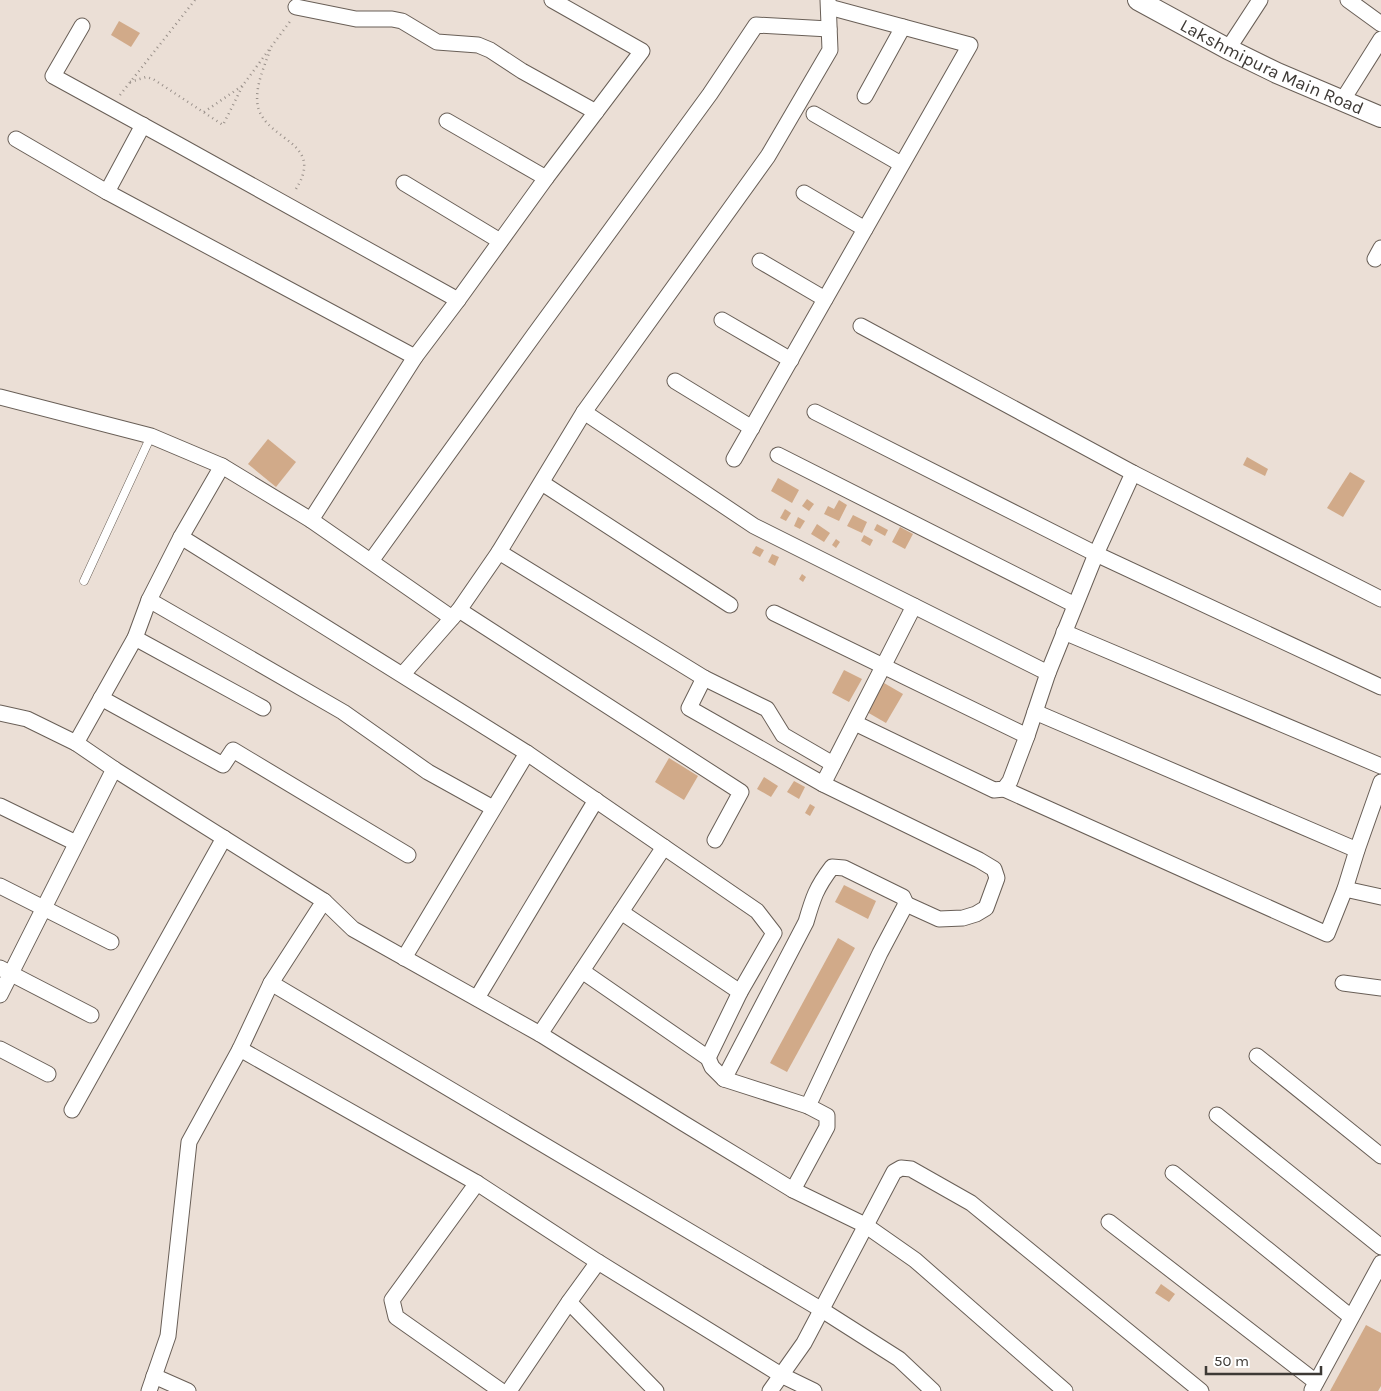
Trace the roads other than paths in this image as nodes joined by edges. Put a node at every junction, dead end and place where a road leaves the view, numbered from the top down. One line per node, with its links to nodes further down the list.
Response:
1 (552, 0): 15 (street)
2 (1138, 0): 12 (main road, Lakshmipura Main Road)
3 (1260, 0): 12 (street)
4 (1348, 0): 7 (street)
5 (829, 4): 9 (street); 10 (street)
6 (296, 7): 15 (street)
7 (1381, 24)
8 (82, 26): 19 (street)
9 (903, 27): 13 (street); 21 (street)
10 (829, 28): 37 (street); 50 (street)
11 (1381, 39): 14 (street)
12 (1228, 48): 14 (main road, Lakshmipura Main Road)
13 (865, 96)
14 (1342, 100): 17 (main road, Lakshmipura Main Road)
15 (596, 112): 22 (street)
16 (814, 114): 21 (street)
17 (1381, 117)
18 (447, 121): 22 (street)
19 (143, 126): 24 (street); 30 (street)
20 (16, 139): 24 (street)
21 (901, 164): 26 (street)
22 (546, 178): 27 (street)
23 (404, 183): 27 (street)
24 (107, 192): 33 (street)
25 (804, 193): 26 (street)
26 (865, 229): 29 (street)
27 (500, 241): 30 (street)
28 (760, 260): 29 (street)
29 (826, 299): 34 (street)
30 (458, 300): 33 (street)
31 (722, 320): 34 (street)
32 (861, 326): 44 (street)
33 (415, 356): 46 (street)
34 (791, 360): 39 (street)
35 (675, 381): 39 (street)
36 (0, 397): 40 (street)
37 (584, 412): 45 (street); 56 (street)
38 (815, 412): 49 (street)
39 (752, 428): 42 (street)
40 (151, 436): 43 (street); 51 (lane)
41 (778, 455): 55 (street)
42 (734, 459)
43 (222, 466): 46 (street); 47 (street)
44 (1133, 473): 49 (street); 52 (street)
45 (542, 483): 48 (street); 54 (street)
46 (311, 520): 50 (street)
47 (181, 537): 53 (street); 63 (street)
48 (499, 552): 58 (street); 64 (street)
49 (1096, 554): 55 (street); 65 (street)
50 (372, 561): 58 (street)
51 (84, 581)
52 (1381, 599)
53 (149, 600): 60 (street); 82 (street)
54 (730, 605)
55 (1075, 605): 59 (street)
56 (914, 606): 61 (street); 62 (street)
57 (774, 613): 61 (street)
58 (456, 614): 63 (street); 84 (street)
59 (1064, 632): 62 (street); 75 (street)
60 (135, 638): 66 (street); 67 (street)
61 (884, 667): 70 (street); 71 (street)
62 (1048, 672): 68 (street)
63 (403, 674): 73 (street)
64 (704, 678): 74 (street); 78 (street)
65 (1381, 687)
66 (102, 698): 72 (street); 88 (street)
67 (263, 708)
68 (1035, 712): 71 (street); 87 (street)
69 (0, 713): 72 (street)
70 (855, 723): 74 (street); 79 (street)
71 (1027, 736): 79 (street)
72 (76, 743): 76 (street)
73 (527, 753): 80 (street); 82 (street)
74 (833, 764): 78 (street)
75 (1381, 766)
76 (114, 769): 83 (street); 85 (street)
77 (1381, 782): 87 (street)
78 (823, 784): 93 (street)
79 (1004, 789): 90 (street)
80 (596, 800): 86 (street); 105 (street)
81 (0, 806): 85 (street)
82 (494, 808): 97 (street)
83 (224, 838): 92 (street); 115 (street)
84 (715, 840)
85 (76, 843): 94 (street)
86 (664, 847): 95 (street); 103 (street)
87 (1357, 850): 90 (street)
88 (408, 855)
89 (0, 886): 94 (street)
90 (1345, 889): 91 (street)
91 (1381, 897)
92 (324, 901): 97 (street); 100 (street)
93 (906, 904): 113 (street); 114 (street)
94 (44, 908): 96 (street); 98 (street)
95 (621, 912): 99 (street); 103 (street)
96 (111, 942)
97 (404, 958): 105 (street)
98 (5, 971): 104 (street); 106 (street)
99 (582, 971): 107 (street); 111 (street)
100 (271, 983): 109 (street); 127 (street)
101 (1343, 983): 102 (street)
102 (1381, 988)
103 (740, 992): 111 (street)
104 (0, 995)
105 (477, 998): 107 (street)
106 (91, 1015)
107 (540, 1034): 120 (street)
108 (0, 1049): 112 (street)
109 (240, 1049): 119 (street); 130 (street)
110 (1257, 1056): 117 (street)
111 (708, 1058): 113 (street)
112 (48, 1074)
113 (724, 1079): 114 (street)
114 (808, 1106): 120 (street)
115 (72, 1110)
116 (1217, 1115): 123 (street)
117 (1381, 1156)
118 (1172, 1173): 128 (street)
119 (477, 1184): 124 (street); 134 (street)
120 (793, 1190): 122 (street)
121 (1109, 1222): 131 (street)
122 (865, 1225): 127 (street); 140 (street); 141 (street)
123 (1381, 1247)
124 (598, 1262): 126 (street); 129 (street)
125 (1381, 1263): 128 (street)
126 (569, 1302): 135 (street); 136 (street)
127 (822, 1310): 129 (street); 139 (street)
128 (1351, 1317): 131 (street)
129 (781, 1375): 137 (street); 138 (street)
130 (154, 1376): 132 (street); 133 (street)
131 (1314, 1387)
132 (149, 1391)
133 (188, 1391)
134 (501, 1391)
135 (509, 1391)
136 (656, 1391)
137 (770, 1391)
138 (814, 1391)
139 (933, 1391)
140 (1065, 1391)
141 (1201, 1391)

